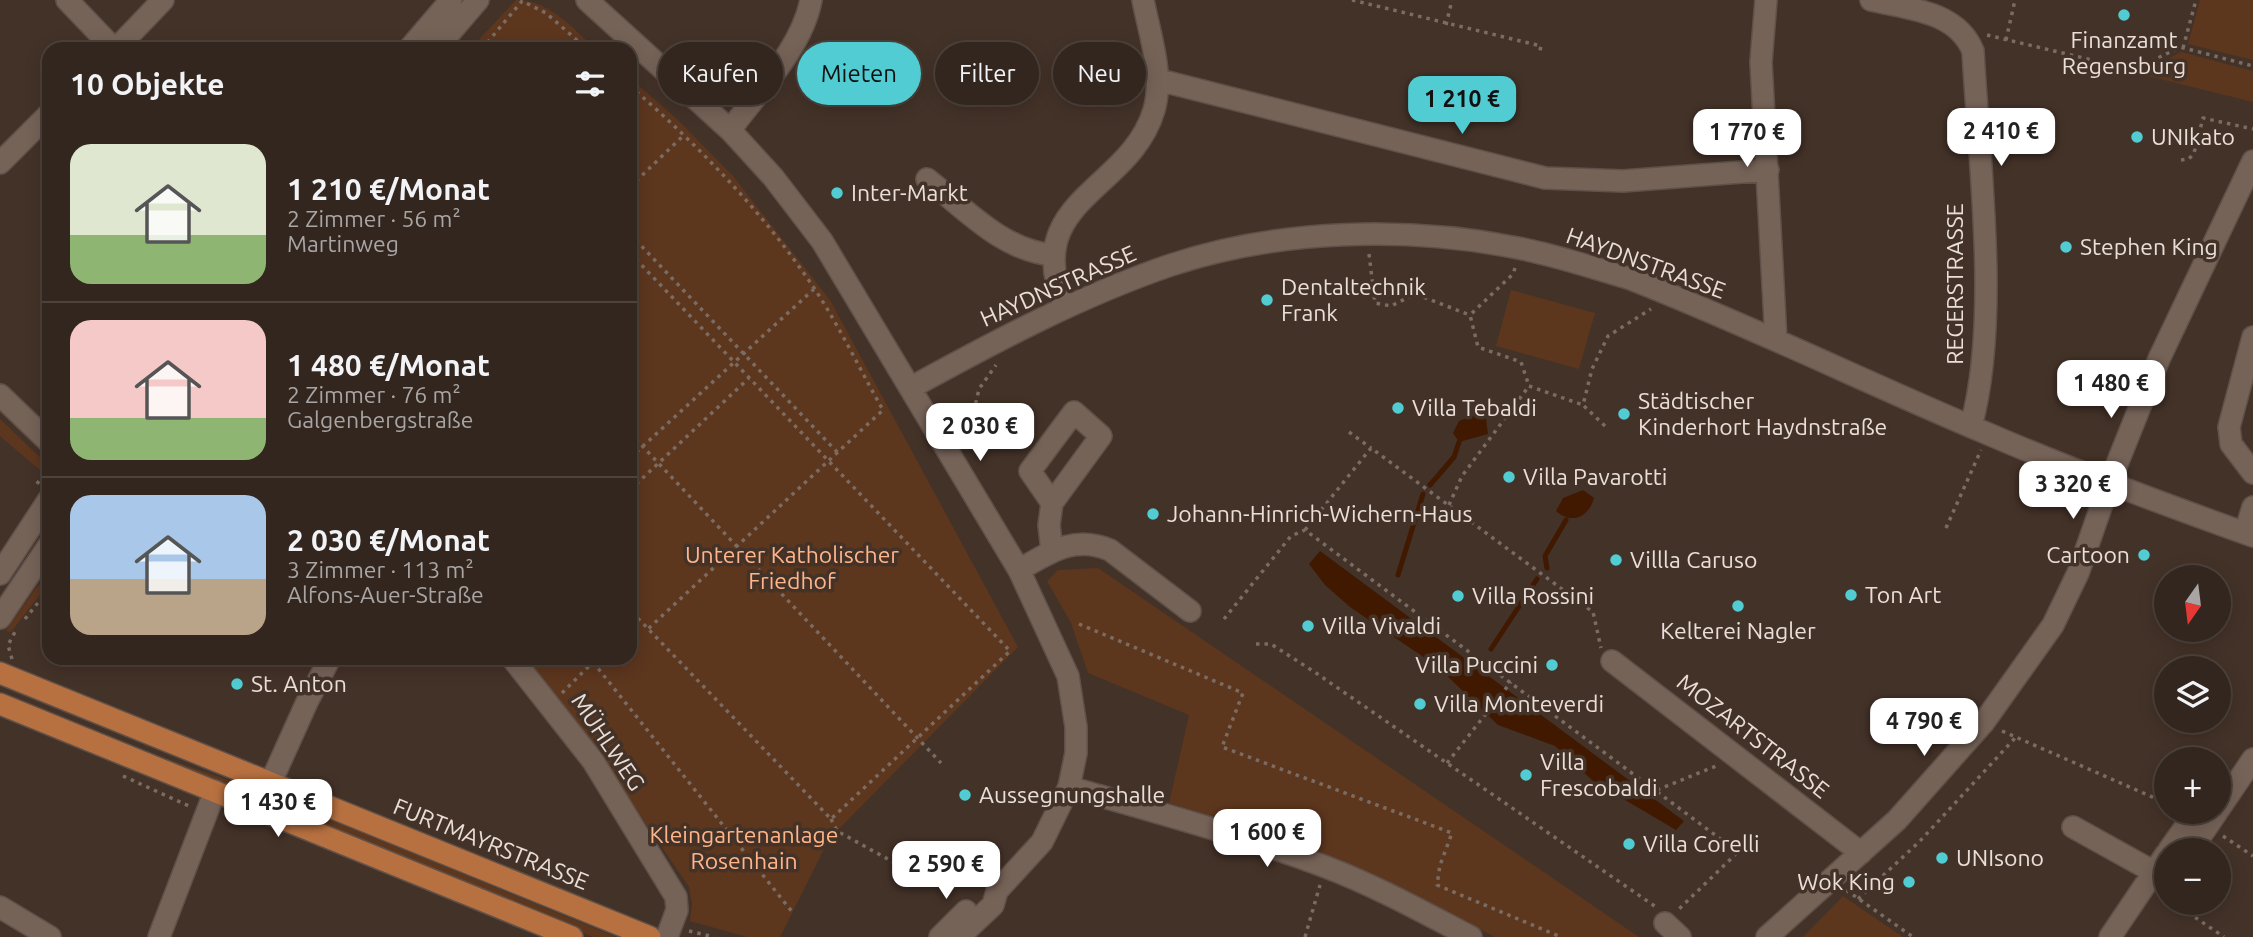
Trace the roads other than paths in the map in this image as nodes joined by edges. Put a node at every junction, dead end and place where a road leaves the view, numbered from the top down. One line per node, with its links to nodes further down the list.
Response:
1 (66, 0): 10 (street)
2 (163, 0): 11 (street)
3 (451, 0): 12 (street)
4 (478, 0): 13 (street)
5 (587, 0): 14 (street)
6 (811, 0): 18 (street)
7 (1143, 0): 16 (street)
8 (1766, 0): 21 (street)
9 (1871, 0): 29 (street, REGERSTRASSE)
10 (108, 42)
11 (122, 42)
12 (415, 42)
13 (442, 42)
14 (633, 42)
15 (637, 45): 18 (street)
16 (1159, 80): 21 (street); 23 (street)
17 (42, 121): 20 (street)
18 (730, 130): 27 (street)
19 (2253, 161): 32 (street)
20 (0, 163)
21 (1768, 170): 25 (street)
22 (927, 179): 23 (street)
23 (1053, 256): 24 (street)
24 (1065, 308): 25 (street, HAYDNSTRASSE); 27 (street, HAYDNSTRASSE)
25 (1776, 340): 29 (street, HAYDNSTRASSE)
26 (2252, 348): 31 (street)
27 (912, 387): 39 (street)
28 (0, 395): 30 (street)
29 (1979, 430): 32 (street, HAYDNSTRASSE)
30 (42, 435)
31 (2253, 473)
32 (2109, 484): 36 (street, HAYDNSTRASSE); 56 (street)
33 (1052, 503): 37 (street)
34 (2253, 507): 36 (street)
35 (42, 510): 40 (street)
36 (2249, 535)
37 (1052, 551): 39 (street); 41 (street)
38 (42, 558): 42 (street)
39 (1019, 570): 50 (street)
40 (0, 574)
41 (1190, 611)
42 (8, 624)
43 (1612, 661): 56 (street, MOZARTSTRASSE)
44 (326, 665): 49 (street)
45 (518, 665): 64 (street, MÜHLWEG)
46 (6, 666): 49 (main road, FURTMAYRSTRASSE)
47 (0, 704): 52 (main road)
48 (2253, 758): 51 (street)
49 (271, 782): 63 (main road, FURTMAYRSTRASSE)
50 (1069, 787): 58 (street); 67 (street)
51 (2231, 790)
52 (215, 791): 60 (main road); 62 (street)
53 (2208, 824): 55 (street)
54 (2073, 827): 57 (street)
55 (2178, 838)
56 (1861, 853): 68 (street)
57 (2154, 872): 69 (street)
58 (997, 891): 65 (street); 66 (street)
59 (0, 907): 61 (street)
60 (559, 935)
61 (50, 937)
62 (159, 937)
63 (650, 937)
64 (667, 937)
65 (940, 937)
66 (959, 937)
67 (1471, 937)
68 (1767, 937)
69 (2110, 937)

